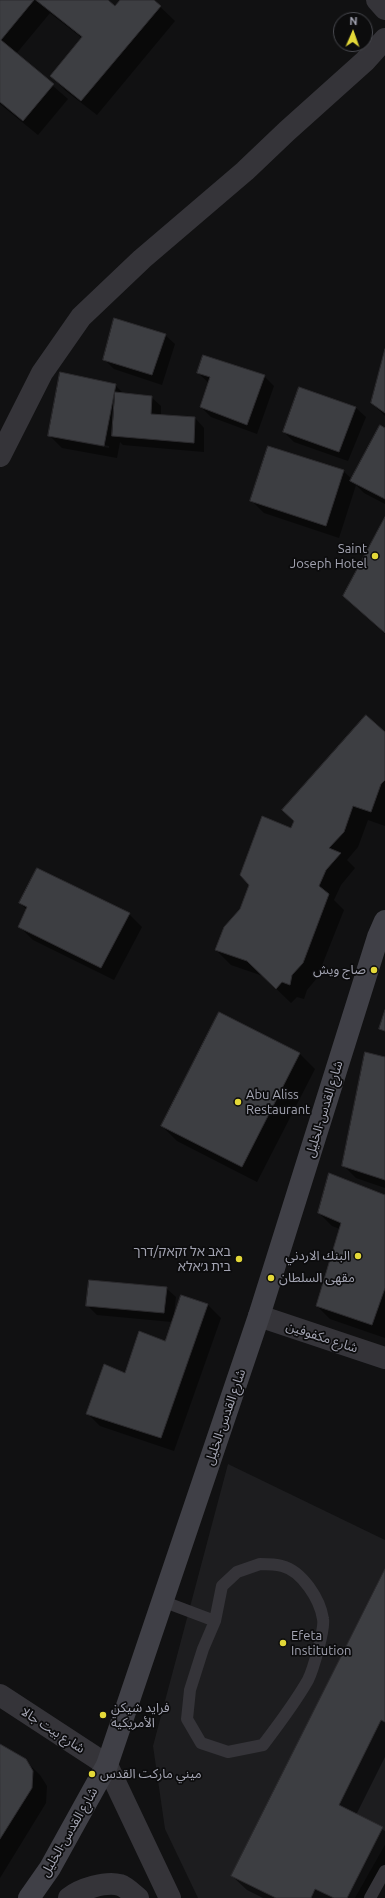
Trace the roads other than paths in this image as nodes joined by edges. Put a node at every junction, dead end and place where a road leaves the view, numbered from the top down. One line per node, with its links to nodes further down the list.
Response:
1 (377, 0): 2 (street)
2 (385, 9)
3 (385, 39): 4 (street)
4 (0, 456)
5 (385, 921): 6 (main road, شارع القدس-الخليل)
6 (259, 1316): 7 (street, شارع مكفوفين); 8 (main road, شارع القدس-الخليل)
7 (385, 1358)
8 (162, 1601): 9 (lane); 11 (main road, شارع القدس-الخليل)
9 (215, 1621): 9 (lane)
10 (0, 1695): 11 (street, شارع بيت جالا)
11 (107, 1765): 13 (main road, شارع القدس-الخليل); 16 (street)
12 (383, 1878): 17 (lane)
13 (29, 1898)
14 (69, 1898): 15 (street)
15 (138, 1898)
16 (170, 1898)
17 (370, 1898)

